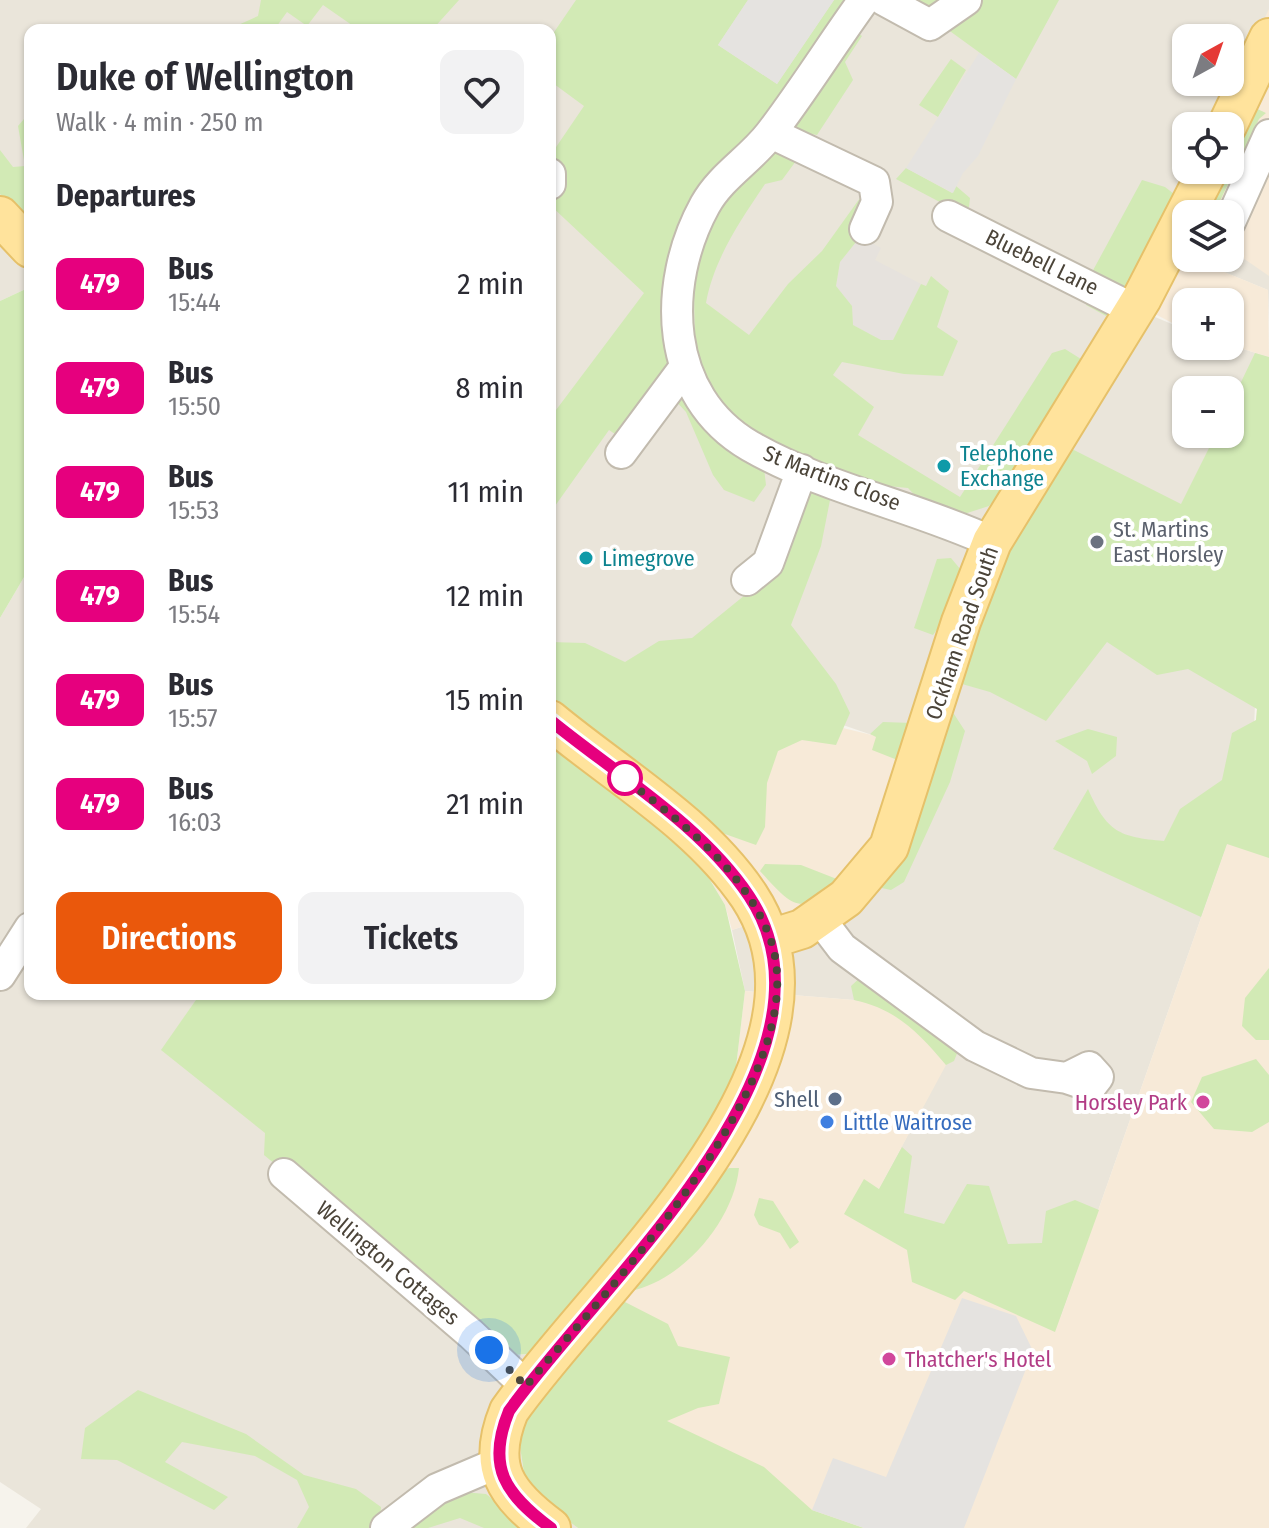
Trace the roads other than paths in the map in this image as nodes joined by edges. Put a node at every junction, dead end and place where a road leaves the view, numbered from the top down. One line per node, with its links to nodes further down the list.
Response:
1 (864, 0): 6 (street, St Martins Close)
2 (884, 0): 3 (street)
3 (966, 0)
4 (1269, 38): 5 (main road)
5 (1234, 112)
6 (771, 133): 11 (street); 15 (street, St Martins Close)
7 (1269, 135): 8 (street)
8 (1240, 200)
9 (0, 216): 12 (main road)
10 (948, 216): 14 (street, Bluebell Lane)
11 (865, 229)
12 (24, 242)
13 (1172, 252): 14 (main road, Ockham Road South)
14 (1135, 310): 18 (main road, Ockham Road South)
15 (685, 367): 16 (street); 17 (street, St Martins Close)
16 (621, 453)
17 (802, 470): 18 (street, St Martins Close); 19 (street)
18 (992, 542): 21 (main road, Ockham Road South)
19 (747, 580)
20 (556, 725): 23 (main road)
21 (820, 919): 23 (main road, Ockham Road South); 25 (street)
22 (24, 937): 24 (street)
23 (770, 939): 27 (main road)
24 (0, 975)
25 (1067, 1078)
26 (284, 1174): 27 (street, Wellington Cottages)
27 (526, 1386): 28 (main road)
28 (498, 1463): 29 (street); 30 (main road)
29 (386, 1528)
30 (551, 1528)

